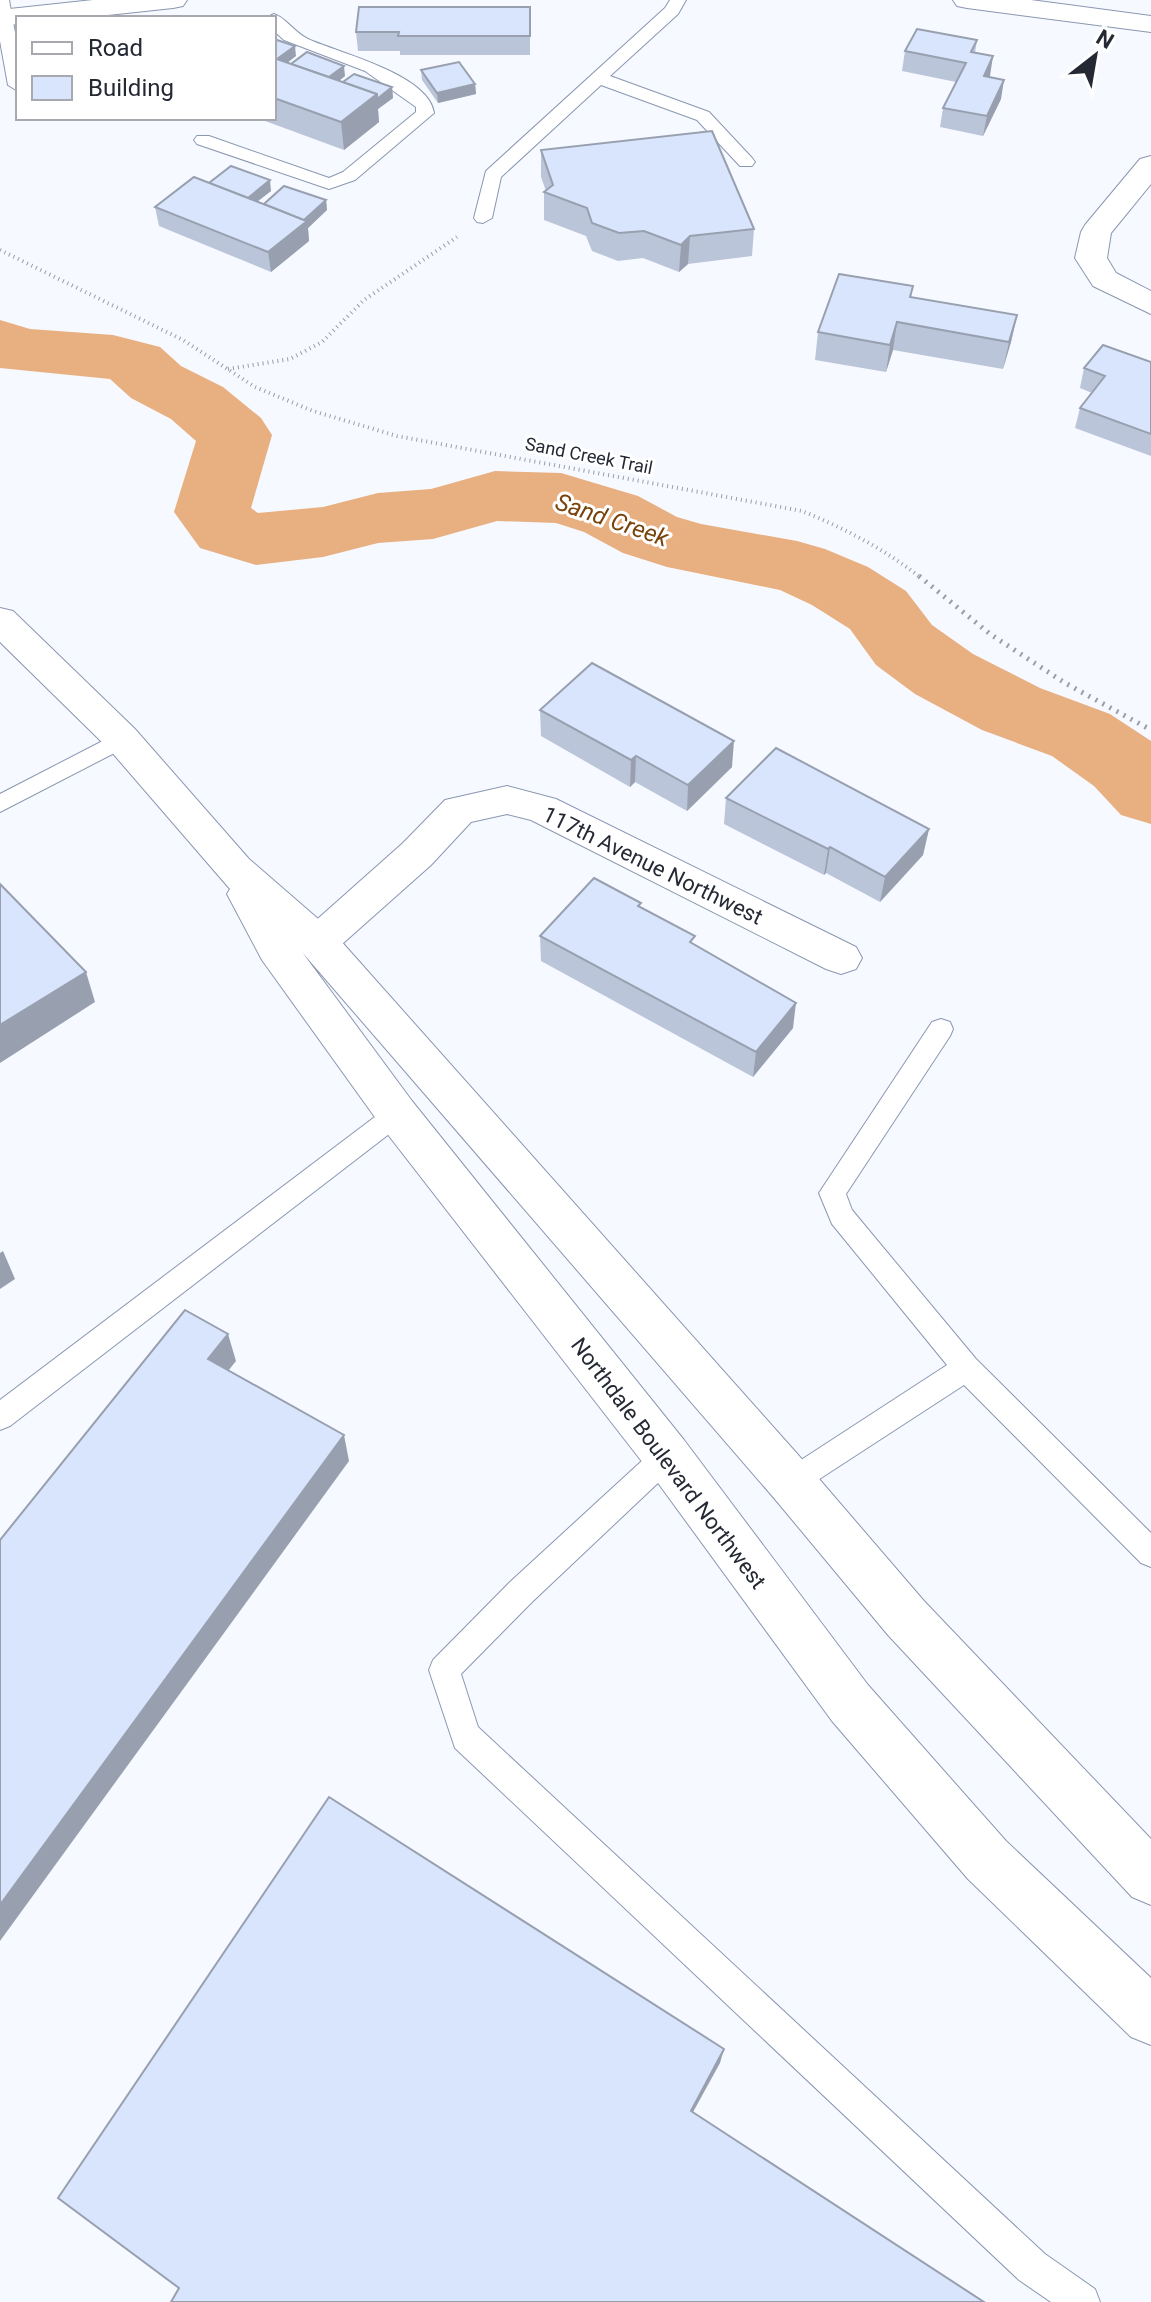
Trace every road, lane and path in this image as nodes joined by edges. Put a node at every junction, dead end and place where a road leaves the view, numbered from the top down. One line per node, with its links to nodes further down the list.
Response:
1 (173, 0): 4 (main road)
2 (678, 0): 7 (lane)
3 (967, 0): 6 (main road)
4 (2, 12): 8 (lane)
5 (276, 21): 9 (lane)
6 (1151, 24)
7 (599, 78): 10 (lane); 12 (lane)
8 (16, 85)
9 (203, 140)
10 (746, 162)
11 (1151, 165): 14 (main road)
12 (483, 218): 15 (path)
13 (0, 250): 15 (path, Sand Creek Trail)
14 (1151, 304)
15 (228, 369): 17 (path, Sand Creek Trail)
16 (0, 620): 18 (main road, Northdale Boulevard Northwest)
17 (1151, 730)
18 (122, 739): 19 (lane); 20 (main road, Northdale Boulevard Northwest)
19 (0, 804)
20 (235, 870): 21 (main road, Northdale Boulevard Northwest); 24 (main road, Northdale Boulevard Northwest)
21 (318, 942): 22 (main road, 117th Avenue Northwest); 28 (main road, Northdale Boulevard Northwest)
22 (841, 958)
23 (941, 1029): 25 (lane)
24 (397, 1114): 26 (lane); 27 (main road, Northdale Boulevard Northwest)
25 (966, 1368): 28 (lane); 29 (lane)
26 (0, 1417)
27 (667, 1456): 31 (main road, Northdale Boulevard Northwest); 32 (lane)
28 (791, 1482): 30 (main road, Northdale Boulevard Northwest)
29 (1151, 1553)
30 (1151, 1878)
31 (1151, 2017)
32 (1082, 2302)

